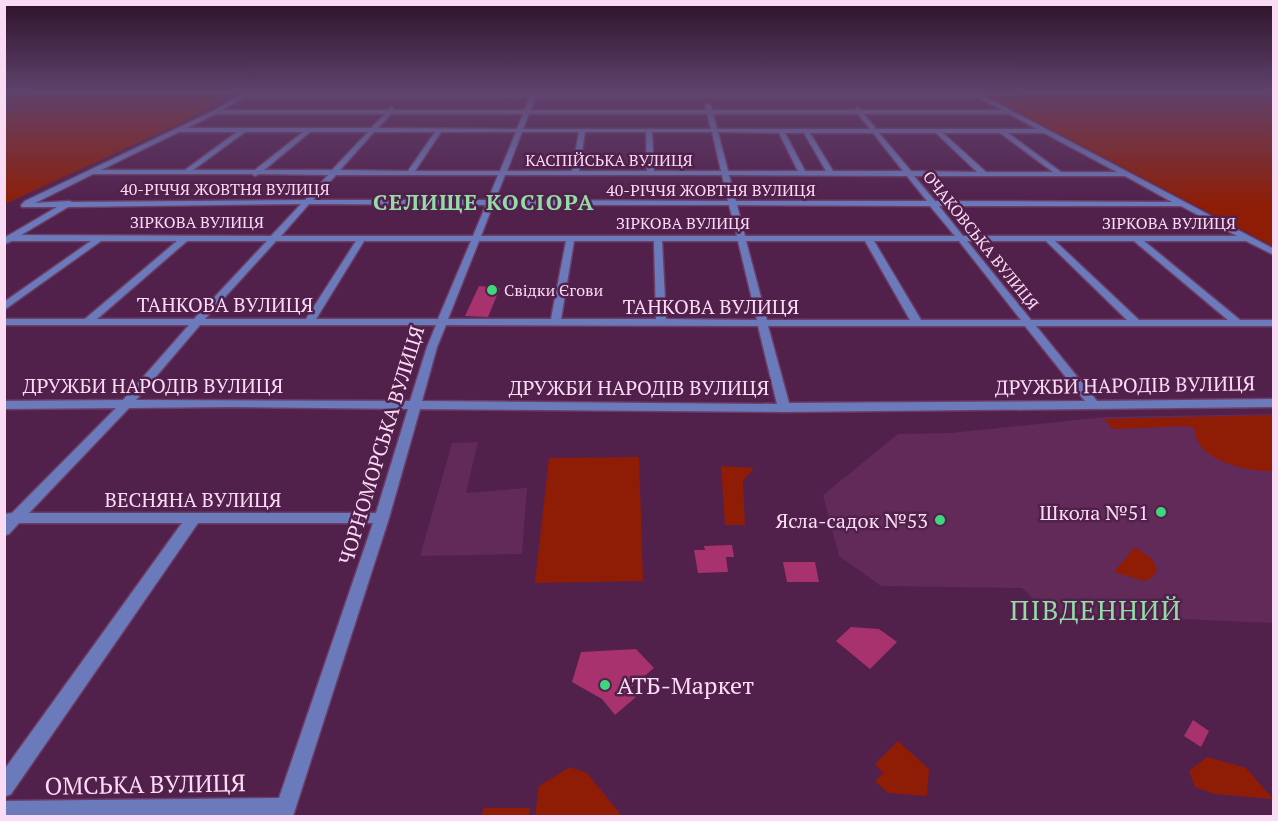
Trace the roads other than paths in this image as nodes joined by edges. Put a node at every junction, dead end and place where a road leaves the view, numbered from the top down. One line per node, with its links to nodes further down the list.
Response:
1 (176, 130): 19 (street)
2 (244, 130): 20 (street)
3 (264, 130): 7 (street)
4 (353, 130): 7 (street)
5 (373, 130): 23 (street)
6 (394, 130): 8 (street)
7 (308, 131): 22 (street)
8 (439, 131): 9 (street); 24 (street)
9 (519, 131): 10 (street); 25 (street, ЧОРНОМОРСЬКА ВУЛИЦЯ)
10 (582, 131): 17 (street); 26 (street)
11 (713, 131): 12 (street); 17 (street); 27 (street)
12 (781, 131): 13 (street); 28 (street)
13 (806, 131): 14 (street); 29 (street)
14 (875, 131): 18 (street); 30 (street, ОЧАКОВСЬКА ВУЛИЦЯ)
15 (1002, 131): 16 (street); 18 (street); 32 (street)
16 (1045, 131): 33 (street)
17 (649, 132): 21 (street)
18 (939, 132): 31 (street)
19 (91, 172): 20 (street, КАСПІЙСЬКА ВУЛИЦЯ); 35 (street, 40-РІЧЧЯ ЖОВТНЯ ВУЛИЦЯ)
20 (185, 173): 22 (street, КАСПІЙСЬКА ВУЛИЦЯ)
21 (651, 173): 26 (street, КАСПІЙСЬКА ВУЛИЦЯ); 27 (street, КАСПІЙСЬКА ВУЛИЦЯ)
22 (255, 174): 23 (street, КАСПІЙСЬКА ВУЛИЦЯ)
23 (333, 174): 24 (street, КАСПІЙСЬКА ВУЛИЦЯ); 34 (street)
24 (409, 174): 25 (street, КАСПІЙСЬКА ВУЛИЦЯ)
25 (503, 174): 26 (street, КАСПІЙСЬКА ВУЛИЦЯ); 36 (street, ЧОРНОМОРСЬКА ВУЛИЦЯ)
26 (575, 174)
27 (726, 174): 28 (street, КАСПІЙСЬКА ВУЛИЦЯ); 37 (street)
28 (803, 174): 29 (street, КАСПІЙСЬКА ВУЛИЦЯ)
29 (831, 174): 30 (street, КАСПІЙСЬКА ВУЛИЦЯ)
30 (909, 174): 31 (street, КАСПІЙСЬКА ВУЛИЦЯ); 38 (street, ОЧАКОВСЬКА ВУЛИЦЯ)
31 (984, 174): 32 (street, КАСПІЙСЬКА ВУЛИЦЯ)
32 (1060, 174): 33 (street, КАСПІЙСЬКА ВУЛИЦЯ)
33 (1126, 174): 39 (street)
34 (308, 202): 35 (street, 40-РІЧЧЯ ЖОВТНЯ ВУЛИЦЯ); 36 (street, 40-РІЧЧЯ ЖОВТНЯ ВУЛИЦЯ); 43 (street)
35 (70, 203): 53 (street)
36 (489, 203): 37 (street, 40-РІЧЧЯ ЖОВТНЯ ВУЛИЦЯ); 40 (street, ЧОРНОМОРСЬКА ВУЛИЦЯ)
37 (733, 203): 38 (street, 40-РІЧЧЯ ЖОВТНЯ ВУЛИЦЯ); 50 (street)
38 (932, 204): 39 (street, 40-РІЧЧЯ ЖОВТНЯ ВУЛИЦЯ); 52 (street, ОЧАКОВСЬКА ВУЛИЦЯ)
39 (1182, 204): 49 (street)
40 (475, 236): 44 (street, ЗІРКОВА ВУЛИЦЯ); 45 (street, ЗІРКОВА ВУЛИЦЯ); 60 (street, ЧОРНОМОРСЬКА ВУЛИЦЯ)
41 (100, 237): 42 (street, ЗІРКОВА ВУЛИЦЯ); 53 (street, ЗІРКОВА ВУЛИЦЯ); 55 (street)
42 (186, 237): 43 (street, ЗІРКОВА ВУЛИЦЯ); 58 (street)
43 (276, 237): 45 (street, ЗІРКОВА ВУЛИЦЯ); 56 (street)
44 (571, 237): 46 (street, ЗІРКОВА ВУЛИЦЯ); 61 (street)
45 (362, 238): 59 (street)
46 (658, 238): 50 (street, ЗІРКОВА ВУЛИЦЯ); 65 (street)
47 (1047, 238): 48 (street, ЗІРКОВА ВУЛИЦЯ); 52 (street, ЗІРКОВА ВУЛИЦЯ); 62 (street)
48 (1135, 238): 49 (street, ЗІРКОВА ВУЛИЦЯ); 63 (street)
49 (1246, 238): 54 (street)
50 (743, 239): 51 (street, ЗІРКОВА ВУЛИЦЯ); 66 (street)
51 (868, 239): 52 (street, ЗІРКОВА ВУЛИЦЯ); 67 (street)
52 (962, 239): 68 (street, ОЧАКОВСЬКА ВУЛИЦЯ)
53 (8, 240)
54 (1274, 253)
55 (4, 307)
56 (198, 321): 58 (street, ТАНКОВА ВУЛИЦЯ); 59 (street, ТАНКОВА ВУЛИЦЯ); 69 (street)
57 (4, 322): 58 (street, ТАНКОВА ВУЛИЦЯ)
58 (88, 322)
59 (309, 322): 60 (street, ТАНКОВА ВУЛИЦЯ)
60 (441, 322): 61 (street, ТАНКОВА ВУЛИЦЯ); 72 (street, ЧОРНОМОРСЬКА ВУЛИЦЯ)
61 (555, 323): 65 (street, ТАНКОВА ВУЛИЦЯ)
62 (1136, 323): 63 (street, ТАНКОВА ВУЛИЦЯ); 68 (street, ТАНКОВА ВУЛИЦЯ)
63 (1238, 323): 64 (street, ТАНКОВА ВУЛИЦЯ)
64 (1274, 323)
65 (661, 324): 66 (street, ТАНКОВА ВУЛИЦЯ)
66 (762, 324): 67 (street, ТАНКОВА ВУЛИЦЯ); 74 (street)
67 (918, 324): 68 (street, ТАНКОВА ВУЛИЦЯ)
68 (1030, 325): 73 (street, ОЧАКОВСЬКА ВУЛИЦЯ)
69 (127, 403): 71 (street, ДРУЖБИ НАРОДІВ ВУЛИЦЯ); 72 (street, ДРУЖБИ НАРОДІВ ВУЛИЦЯ); 75 (street)
70 (1274, 403): 73 (street, ДРУЖБИ НАРОДІВ ВУЛИЦЯ)
71 (4, 405)
72 (415, 405): 74 (street, ДРУЖБИ НАРОДІВ ВУЛИЦЯ); 77 (street, ЧОРНОМОРСЬКА ВУЛИЦЯ)
73 (1095, 406): 74 (street, ДРУЖБИ НАРОДІВ ВУЛИЦЯ)
74 (784, 408)
75 (10, 518): 76 (street, ВЕСНЯНА ВУЛИЦЯ); 78 (street)
76 (194, 518): 77 (street, ВЕСНЯНА ВУЛИЦЯ); 79 (street)
77 (382, 518): 81 (street, ЧОРНОМОРСЬКА ВУЛИЦЯ)
78 (4, 530)
79 (4, 787)
80 (4, 811): 81 (street, ОМСЬКА ВУЛИЦЯ)
81 (284, 812)

